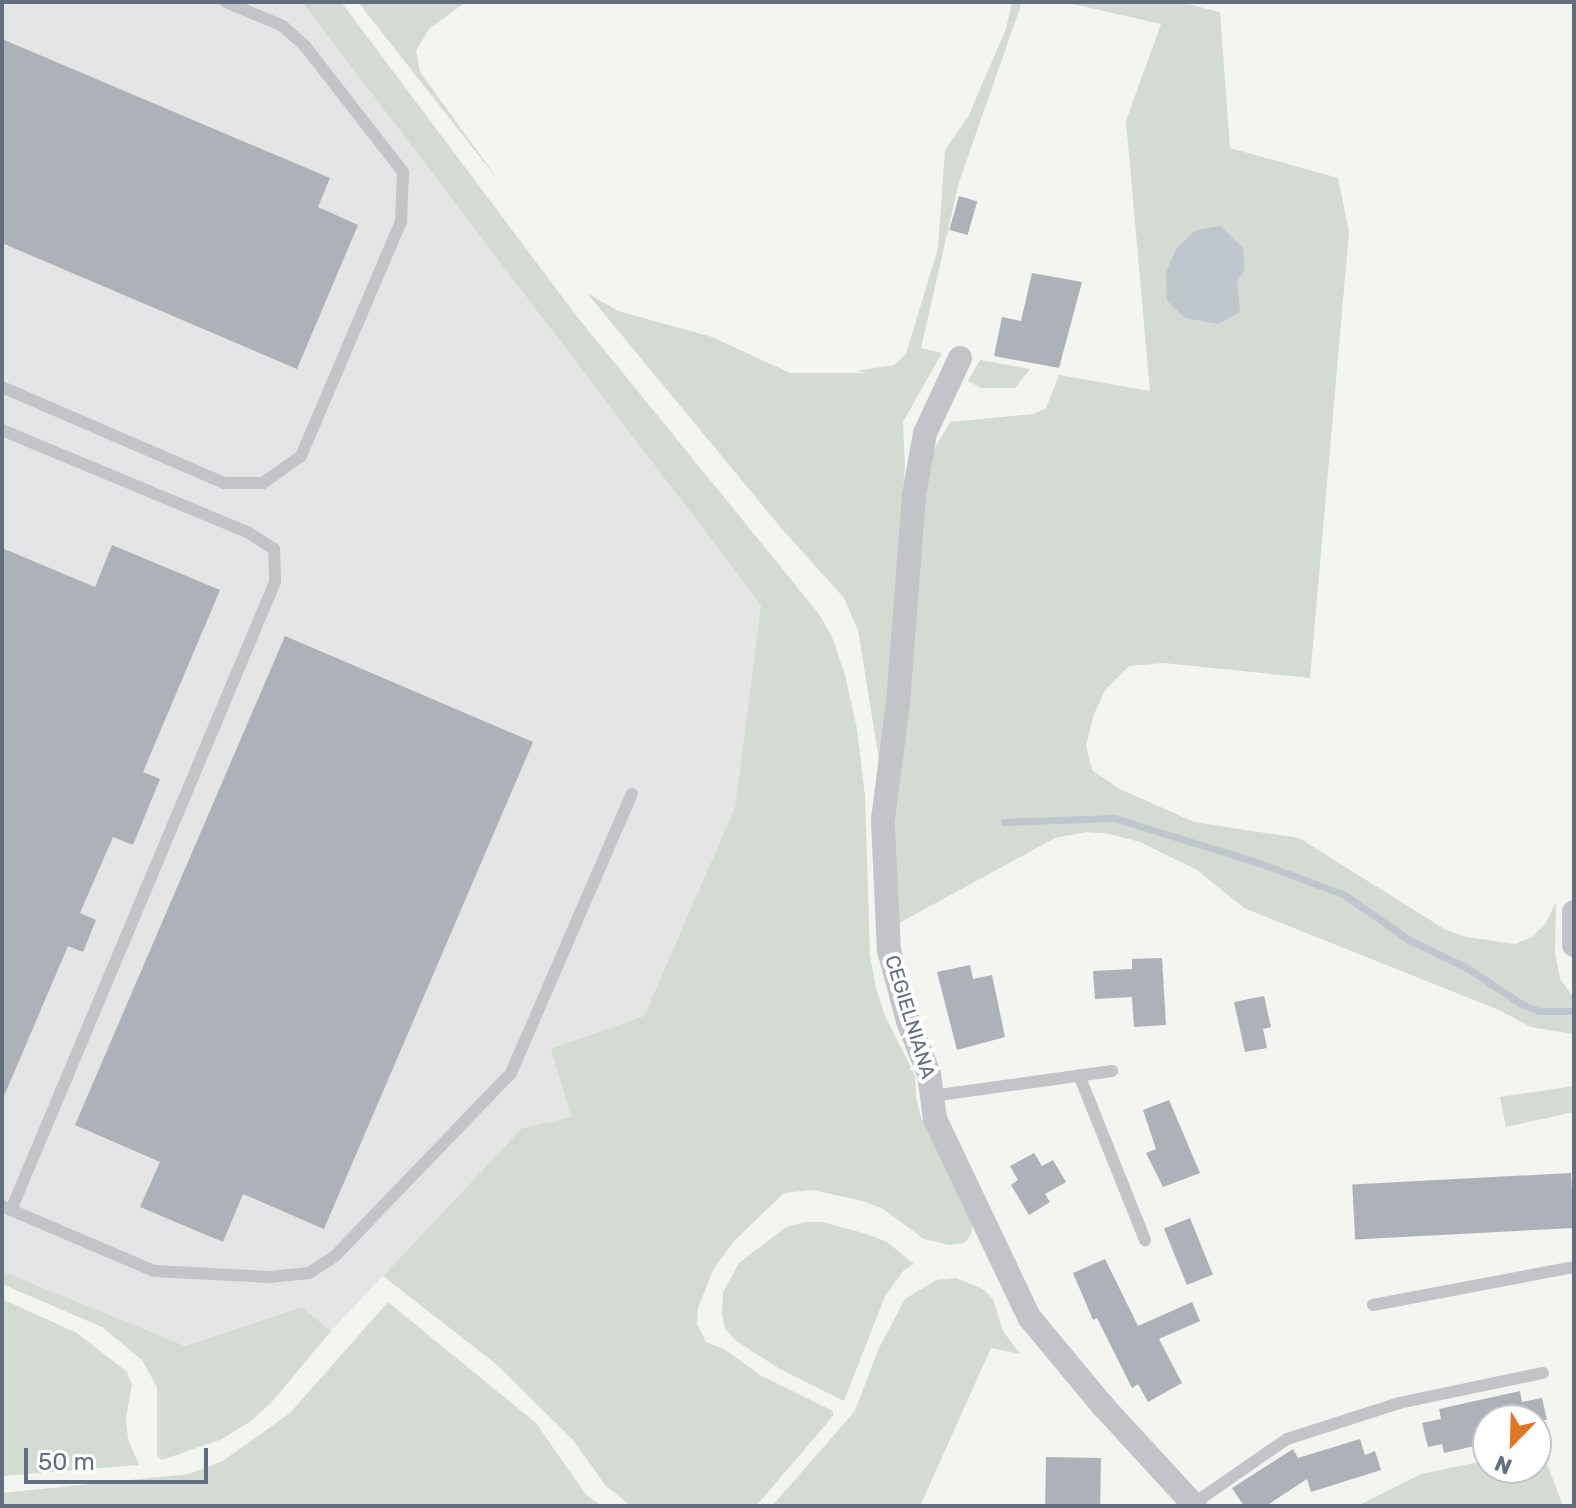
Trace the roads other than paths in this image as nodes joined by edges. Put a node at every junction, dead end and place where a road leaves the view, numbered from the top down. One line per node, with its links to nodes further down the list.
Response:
1 (226, 2): 3 (lane)
2 (960, 358): 11 (street, CEGIELNIANA)
3 (2, 387)
4 (2, 430): 12 (lane)
5 (632, 794): 12 (lane)
6 (1574, 912): 7 (street)
7 (1574, 923): 8 (street)
8 (1574, 945)
9 (1112, 1071): 10 (lane)
10 (1079, 1075): 11 (lane); 13 (lane)
11 (932, 1096): 17 (street, CEGIELNIANA)
12 (7, 1208)
13 (1145, 1240)
14 (1574, 1267): 15 (lane)
15 (1373, 1305)
16 (1543, 1373): 17 (lane)
17 (1194, 1505)

